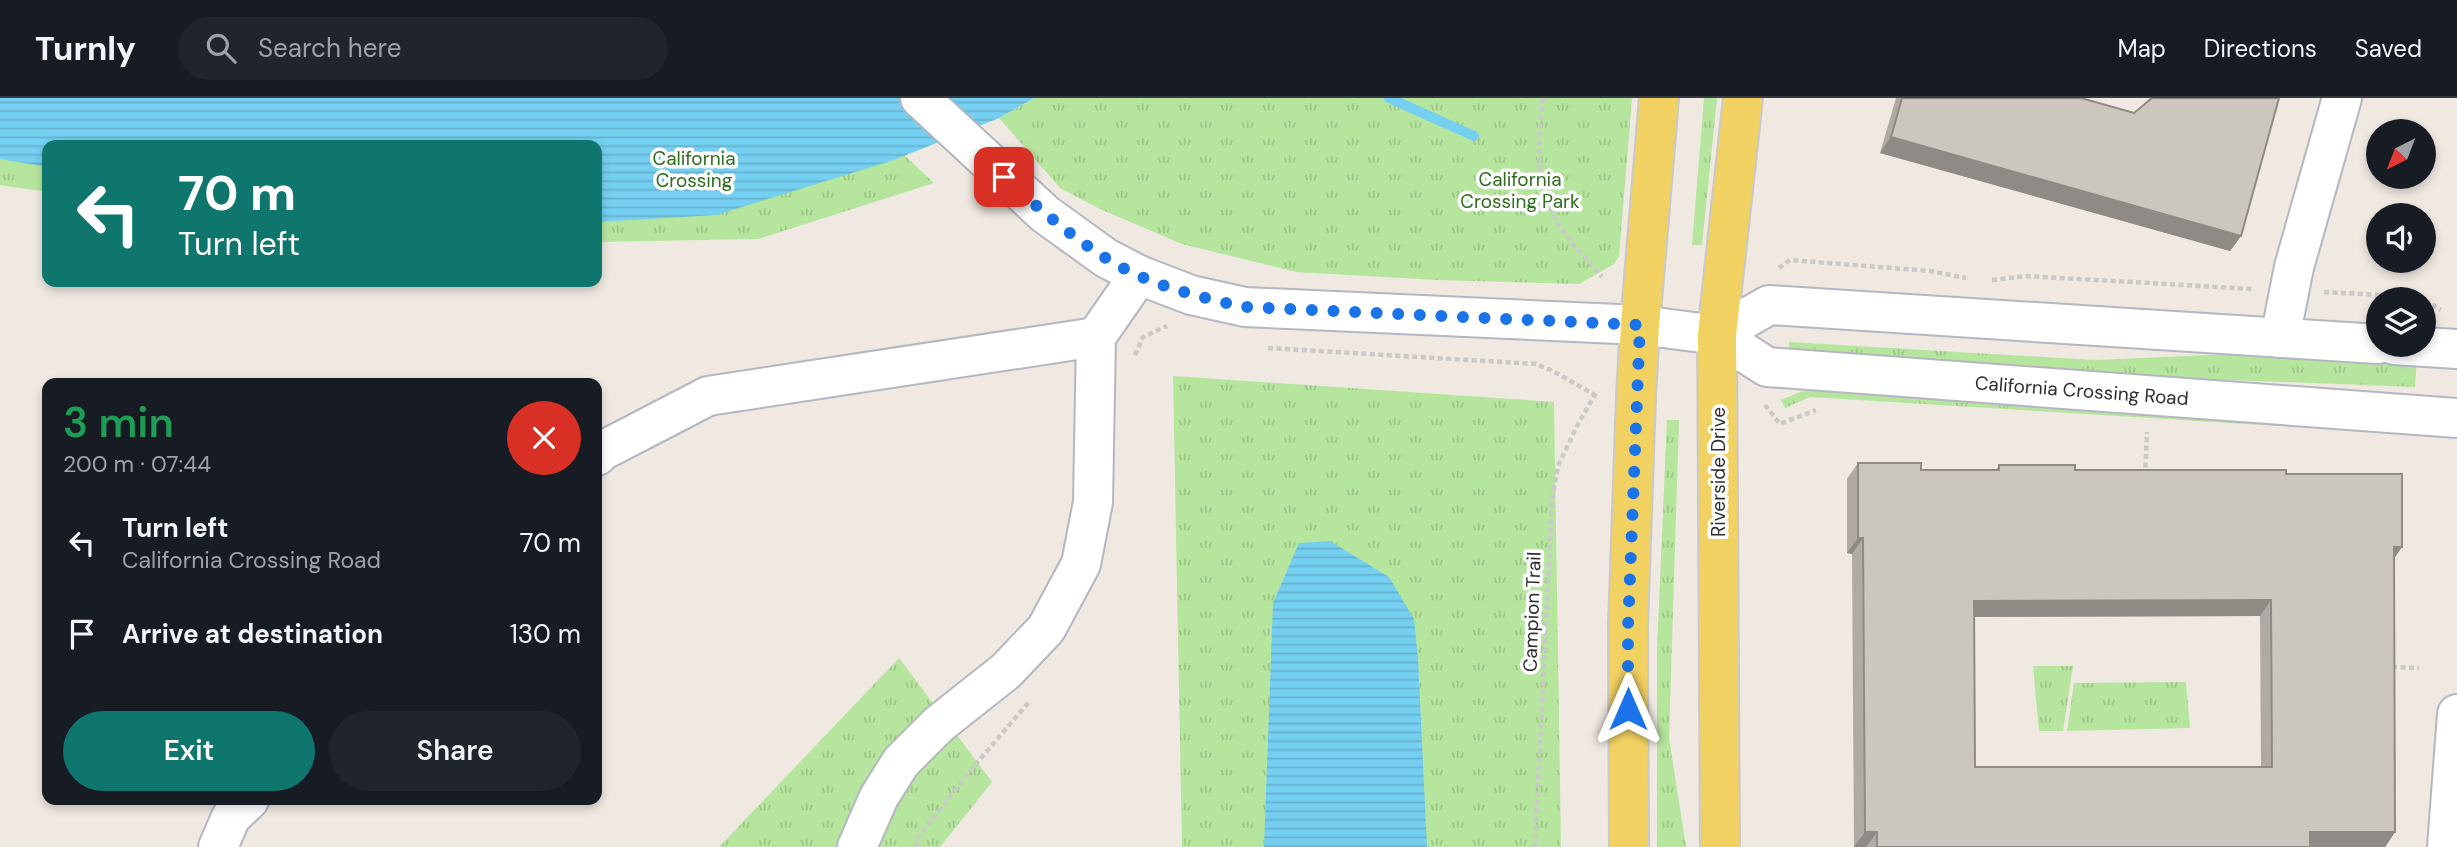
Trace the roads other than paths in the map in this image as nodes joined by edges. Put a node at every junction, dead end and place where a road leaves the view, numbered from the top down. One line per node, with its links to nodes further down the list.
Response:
1 (920, 98): 5 (street, California Crossing Road)
2 (1659, 98): 6 (main road)
3 (1743, 98): 7 (main road, Riverside Drive)
4 (2342, 98): 9 (street)
5 (1139, 275): 6 (street, California Crossing Road); 8 (street)
6 (1640, 325): 7 (street, California Crossing Road); 17 (main road)
7 (1717, 335): 9 (street); 11 (street, California Crossing Road); 18 (main road, Riverside Drive)
8 (1096, 337): 12 (street); 16 (street)
9 (2280, 338): 10 (street)
10 (2366, 343)
11 (2457, 418)
12 (602, 451)
13 (2457, 713): 19 (street)
14 (243, 805): 15 (street)
15 (218, 847)
16 (858, 847)
17 (1629, 847)
18 (1720, 847)
19 (2447, 847)

